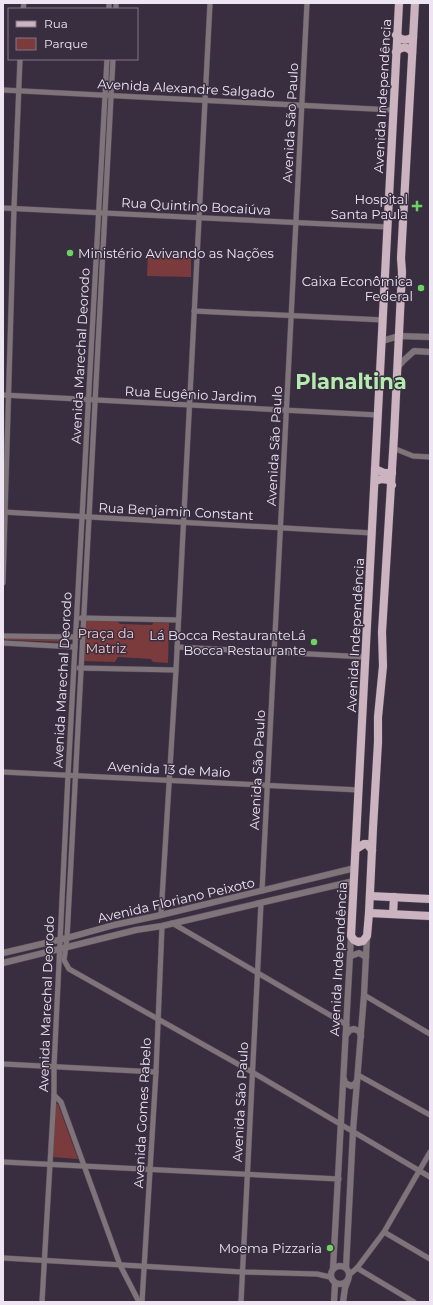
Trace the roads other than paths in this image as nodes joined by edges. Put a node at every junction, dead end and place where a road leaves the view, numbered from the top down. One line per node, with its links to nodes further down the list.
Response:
1 (210, 3): 16 (street)
2 (307, 3): 17 (street, Avenida São Paulo)
3 (399, 3): 5 (main road, Avenida Independência)
4 (415, 3): 6 (main road, Avenida Independência)
5 (396, 36): 6 (main road); 7 (main road, Avenida Independência)
6 (413, 37): 8 (main road, Avenida Independência)
7 (396, 52): 8 (main road); 18 (main road, Avenida Independência)
8 (412, 52): 27 (main road, Avenida Independência)
9 (20, 60): 13 (street)
10 (107, 60): 14 (street, Avenida Marechal Deorodo)
11 (113, 60): 15 (street, Avenida Marechal Deorodo)
12 (3, 90): 13 (street, Avenida Alexandre Salgado)
13 (19, 91): 14 (street, Avenida Alexandre Salgado); 20 (street)
14 (105, 95): 15 (street, Avenida Alexandre Salgado); 21 (street, Avenida Marechal Deorodo)
15 (111, 96): 16 (street, Avenida Alexandre Salgado); 22 (street, Avenida Marechal Deorodo)
16 (205, 100): 17 (street, Avenida Alexandre Salgado); 23 (street)
17 (302, 105): 18 (street, Avenida Alexandre Salgado); 24 (street, Avenida São Paulo)
18 (393, 110): 25 (main road, Avenida Independência)
19 (3, 208): 20 (street, Rua Quintino Bocaiúva)
20 (14, 208): 21 (street, Rua Quintino Bocaiúva); 38 (street)
21 (99, 212): 22 (street, Rua Quintino Bocaiúva); 39 (street, Avenida Marechal Deorodo)
22 (105, 212): 23 (street, Rua Quintino Bocaiúva); 40 (street, Avenida Marechal Deorodo)
23 (198, 217): 24 (street, Rua Quintino Bocaiúva); 30 (street)
24 (296, 222): 25 (street, Rua Quintino Bocaiúva); 31 (street, Avenida São Paulo)
25 (388, 227): 26 (main road, Avenida Independência)
26 (388, 240): 27 (main road); 28 (main road, Avenida Independência)
27 (402, 247): 29 (main road, Avenida Independência)
28 (387, 256): 29 (main road); 32 (main road, Avenida Independência)
29 (401, 258): 33 (main road, Avenida Independência)
30 (194, 311): 31 (street); 41 (street)
31 (291, 316): 32 (street); 42 (street, Avenida São Paulo)
32 (383, 320): 35 (main road, Avenida Independência)
33 (399, 336): 34 (street); 35 (street); 37 (main road, Avenida Independência)
34 (430, 337)
35 (382, 341): 43 (main road, Avenida Independência)
36 (430, 352): 37 (street)
37 (397, 368): 44 (main road, Avenida Independência)
38 (6, 395): 39 (street, Rua Eugênio Jardim); 50 (street)
39 (88, 400): 40 (street, Rua Eugênio Jardim); 51 (street, Avenida Marechal Deorodo)
40 (95, 400): 41 (street, Rua Eugênio Jardim); 52 (street, Avenida Marechal Deorodo)
41 (189, 405): 42 (street, Rua Eugênio Jardim); 53 (street)
42 (286, 410): 43 (street, Rua Eugênio Jardim); 54 (street, Avenida São Paulo)
43 (378, 416): 46 (main road, Avenida Independência)
44 (393, 448): 45 (street); 47 (main road, Avenida Independência)
45 (430, 457)
46 (375, 469): 47 (main road); 48 (main road, Avenida Independência)
47 (392, 473): 49 (main road, Avenida Independência)
48 (375, 482): 49 (main road); 55 (main road, Avenida Independência)
49 (392, 485): 72 (main road, Avenida Independência)
50 (4, 512): 51 (street, Rua Benjamin Constant); 56 (street)
51 (82, 517): 52 (street, Rua Benjamin Constant); 57 (street, Avenida Marechal Deorodo)
52 (89, 517): 53 (street, Rua Benjamin Constant); 58 (street, Avenida Marechal Deorodo)
53 (183, 523): 54 (street, Rua Benjamin Constant); 59 (street)
54 (280, 528): 55 (street, Rua Benjamin Constant); 66 (street, Avenida São Paulo)
55 (372, 533): 67 (main road, Avenida Independência)
56 (3, 583)
57 (76, 618): 58 (street); 61 (street, Avenida Marechal Deorodo)
58 (84, 618): 59 (street); 62 (street, Avenida Marechal Deorodo)
59 (178, 620): 65 (street)
60 (3, 636): 61 (street)
61 (75, 637): 62 (street); 64 (street, Avenida Marechal Deorodo)
62 (83, 637): 69 (street, Avenida Marechal Deorodo)
63 (3, 643): 64 (street)
64 (75, 647): 68 (street, Avenida Marechal Deorodo)
65 (177, 647): 66 (street); 70 (street)
66 (274, 652): 67 (street); 79 (street, Avenida São Paulo)
67 (366, 657): 71 (main road, Avenida Independência)
68 (74, 668): 69 (street); 76 (street, Avenida Marechal Deorodo)
69 (81, 668): 70 (street); 77 (street, Avenida Marechal Deorodo)
70 (176, 670): 78 (street)
71 (364, 696): 72 (main road); 74 (main road, Avenida Independência)
72 (379, 701): 73 (main road, Avenida Independência)
73 (378, 717): 74 (main road); 82 (main road, Avenida Independência)
74 (362, 718): 80 (main road, Avenida Independência)
75 (3, 772): 76 (street, Avenida 13 de Maio)
76 (68, 775): 77 (street, Avenida 13 de Maio); 111 (street, Avenida Marechal Deorodo)
77 (75, 775): 78 (street, Avenida 13 de Maio); 110 (street, Avenida Marechal Deorodo)
78 (170, 780): 79 (street, Avenida 13 de Maio); 100 (street)
79 (267, 785): 80 (street, Avenida 13 de Maio); 88 (street, Avenida São Paulo)
80 (359, 790): 81 (main road, Avenida Independência)
81 (357, 828): 82 (main road); 83 (main road, Avenida Independência)
82 (373, 828): 84 (main road, Avenida Independência)
83 (356, 849): 84 (main road); 85 (main road, Avenida Independência)
84 (372, 850): 90 (main road, Avenida Independência)
85 (355, 868): 86 (street, Avenida Floriano Peixoto); 87 (main road, Avenida Independência)
86 (306, 880): 88 (street, Avenida Floriano Peixoto); 89 (street)
87 (354, 881): 89 (street, Avenida Floriano Peixoto); 108 (main road, Avenida Independência)
88 (262, 891): 93 (street, Avenida Floriano Peixoto)
89 (308, 892): 94 (street, Avenida Floriano Peixoto)
90 (370, 896): 91 (main road); 97 (main road, Avenida Independência)
91 (394, 897): 92 (main road); 99 (main road)
92 (430, 899)
93 (224, 900): 95 (street, Avenida Floriano Peixoto); 96 (street)
94 (261, 903): 96 (street, Avenida Floriano Peixoto); 117 (street, Avenida São Paulo)
95 (208, 904): 98 (street); 100 (street, Avenida Floriano Peixoto)
96 (228, 910): 98 (street, Avenida Floriano Peixoto)
97 (370, 913): 99 (main road); 109 (main road, Avenida Independência)
98 (211, 914): 103 (street, Avenida Floriano Peixoto)
99 (393, 914): 101 (main road)
100 (161, 915): 102 (street, Avenida Floriano Peixoto)
101 (430, 916)
102 (136, 920): 104 (street, Avenida Floriano Peixoto); 106 (street)
103 (172, 924): 105 (street, Avenida Floriano Peixoto); 117 (street)
104 (114, 925): 107 (street); 110 (street, Avenida Floriano Peixoto)
105 (162, 926): 106 (street, Avenida Floriano Peixoto); 119 (street, Avenida Gomes Rabelo)
106 (136, 930): 107 (street, Avenida Floriano Peixoto)
107 (117, 935): 112 (street, Avenida Floriano Peixoto)
108 (351, 936): 109 (main road); 114 (street, Avenida Independência)
109 (367, 936): 115 (street, Avenida Independência)
110 (67, 938): 111 (street, Avenida Floriano Peixoto); 112 (street, Avenida Marechal Deorodo)
111 (60, 940): 112 (street, Avenida Marechal Deorodo); 113 (street, Avenida Floriano Peixoto)
112 (62, 949): 116 (street, Avenida Floriano Peixoto); 119 (street, Avenida Marechal Deorodo); 125 (street, Avenida Marechal Deorodo)
113 (3, 953)
114 (351, 956): 115 (street); 120 (street, Avenida Independência)
115 (366, 957): 118 (street, Avenida Independência)
116 (3, 963)
117 (258, 972): 120 (street); 127 (street, Avenida São Paulo)
118 (364, 995): 121 (street); 123 (street, Avenida Independência)
119 (158, 1019): 126 (street, Avenida Gomes Rabelo); 127 (street)
120 (347, 1025): 122 (street, Avenida Independência)
121 (430, 1034)
122 (346, 1035): 123 (street); 129 (street, Avenida Independência)
123 (361, 1037): 128 (street, Avenida Independência)
124 (3, 1064): 125 (street)
125 (54, 1067): 126 (street); 130 (street, Avenida Marechal Deorodo)
126 (156, 1072): 138 (street, Avenida Gomes Rabelo)
127 (252, 1072): 132 (street); 140 (street, Avenida São Paulo)
128 (358, 1078): 129 (street); 131 (street); 133 (street, Avenida Independência)
129 (344, 1079): 132 (street, Avenida Independência)
130 (54, 1095): 136 (street, Avenida Marechal Deorodo); 137 (street)
131 (430, 1115)
132 (342, 1125): 133 (street); 142 (street, Avenida Independência)
133 (353, 1131): 139 (street); 149 (street, Avenida Independência)
134 (430, 1152): 139 (street)
135 (3, 1162): 136 (street)
136 (49, 1164): 137 (street); 146 (street, Avenida Marechal Deorodo)
137 (85, 1166): 138 (street); 147 (street)
138 (150, 1169): 140 (street); 148 (street, Avenida Gomes Rabelo)
139 (419, 1170): 141 (street); 143 (street)
140 (247, 1174): 142 (street); 151 (street, Avenida São Paulo)
141 (430, 1177)
142 (339, 1179): 152 (street, Avenida Independência)
143 (384, 1232): 145 (street); 150 (street)
144 (3, 1258): 146 (street)
145 (430, 1259)
146 (44, 1260): 147 (street); 155 (street, Avenida Marechal Deorodo)
147 (120, 1265): 148 (street); 156 (street)
148 (145, 1266): 151 (street); 157 (street, Avenida Gomes Rabelo)
149 (346, 1268): 152 (street); 153 (street)
150 (357, 1268): 153 (street); 161 (street)
151 (242, 1272): 152 (street); 158 (street, Avenida São Paulo)
152 (332, 1272): 154 (street)
153 (349, 1278): 154 (street); 160 (street)
154 (335, 1284): 159 (street)
155 (42, 1302)
156 (139, 1302)
157 (142, 1302)
158 (241, 1302)
159 (334, 1302)
160 (344, 1302)
161 (414, 1302)

